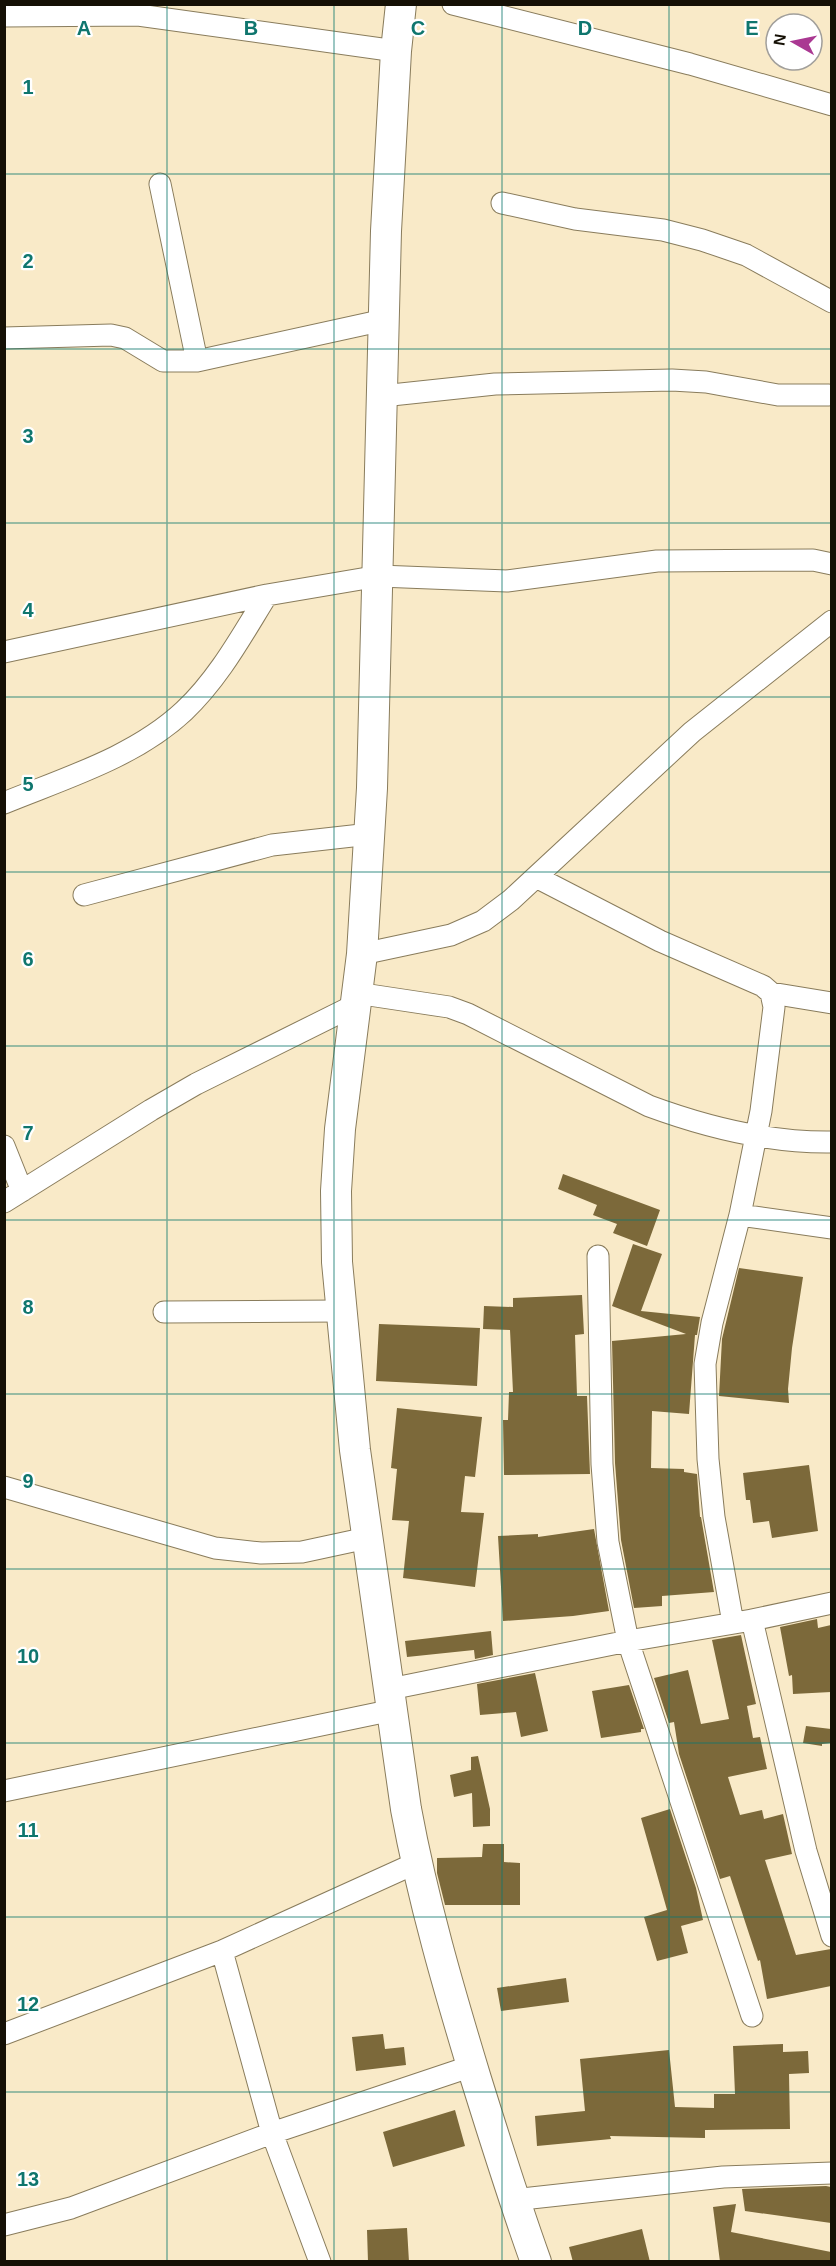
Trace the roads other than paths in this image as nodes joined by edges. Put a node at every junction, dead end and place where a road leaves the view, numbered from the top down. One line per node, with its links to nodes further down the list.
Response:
1 (401, 4): 4 (street)
2 (453, 4): 5 (street)
3 (4, 16): 4 (street)
4 (396, 51): 9 (street)
5 (831, 105)
6 (160, 184): 11 (street)
7 (502, 203): 8 (street)
8 (831, 302)
9 (384, 320): 11 (street); 13 (street)
10 (4, 338): 11 (street)
11 (198, 361)
12 (829, 395): 13 (street)
13 (382, 396): 15 (street)
14 (831, 564): 15 (street)
15 (379, 576): 16 (street); 20 (street)
16 (267, 595): 18 (street); 19 (street)
17 (831, 621): 21 (street)
18 (5, 652)
19 (4, 803)
20 (369, 834): 22 (street); 23 (street)
21 (536, 877): 23 (street); 24 (street)
22 (84, 895)
23 (362, 954): 25 (street)
24 (771, 993): 26 (street); 27 (street)
25 (355, 999): 27 (street); 30 (street); 34 (street)
26 (831, 1003)
27 (756, 1135): 28 (street); 31 (street)
28 (831, 1142)
29 (4, 1146): 30 (street)
30 (13, 1196)
31 (740, 1215): 32 (street); 39 (street)
32 (831, 1228)
33 (598, 1256): 40 (street)
34 (342, 1311): 35 (street); 37 (street)
35 (164, 1312)
36 (4, 1487): 37 (street)
37 (367, 1538): 41 (street)
38 (831, 1603): 39 (street)
39 (743, 1622): 40 (street); 44 (street)
40 (628, 1641): 41 (street); 46 (street)
41 (392, 1700): 42 (street); 43 (street)
42 (4, 1791)
43 (416, 1863): 45 (street); 48 (street)
44 (831, 1936)
45 (222, 1951): 47 (street); 49 (street)
46 (752, 2016)
47 (4, 2034)
48 (472, 2066): 49 (street); 51 (street)
49 (272, 2133): 52 (street); 53 (street)
50 (831, 2173): 51 (street)
51 (513, 2200): 54 (street)
52 (4, 2225)
53 (320, 2262)
54 (536, 2262)

